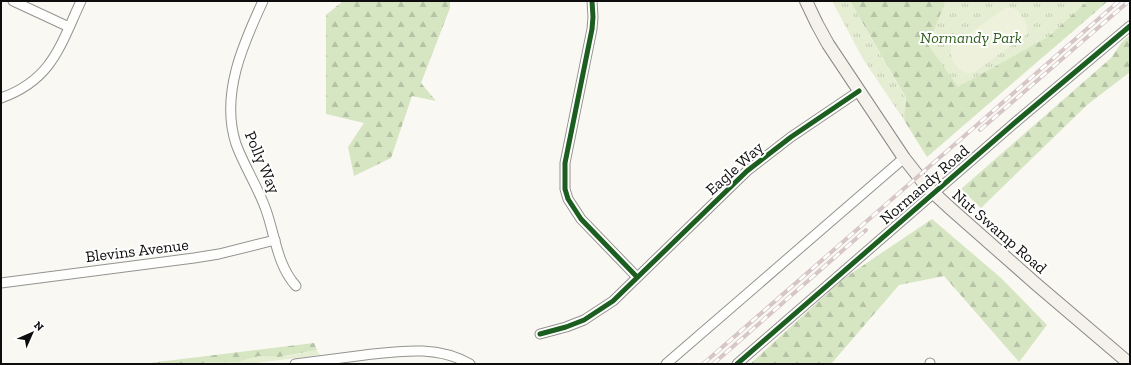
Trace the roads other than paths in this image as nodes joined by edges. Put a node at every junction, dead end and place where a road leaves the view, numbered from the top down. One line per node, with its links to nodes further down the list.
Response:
1 (13, 1): 7 (street)
2 (81, 1): 7 (street)
3 (263, 1): 12 (street, Polly Way)
4 (592, 1): 13 (street)
5 (806, 1): 8 (main road, Nut Swamp Road)
6 (1130, 26): 11 (street, Normandy Road)
7 (69, 27): 9 (street)
8 (859, 91): 10 (main road, Nut Swamp Road); 13 (street, Eagle Way)
9 (1, 98)
10 (904, 158): 11 (main road, Nut Swamp Road); 19 (street)
11 (933, 193): 20 (street, Normandy Road); 21 (main road, Nut Swamp Road)
12 (275, 240): 14 (street, Blevins Avenue); 15 (street, Polly Way)
13 (637, 277): 16 (street, Eagle Way)
14 (1, 283)
15 (296, 286)
16 (540, 334)
17 (295, 364): 18 (street)
18 (470, 364)
19 (666, 364)
20 (737, 364)
21 (1130, 364)

